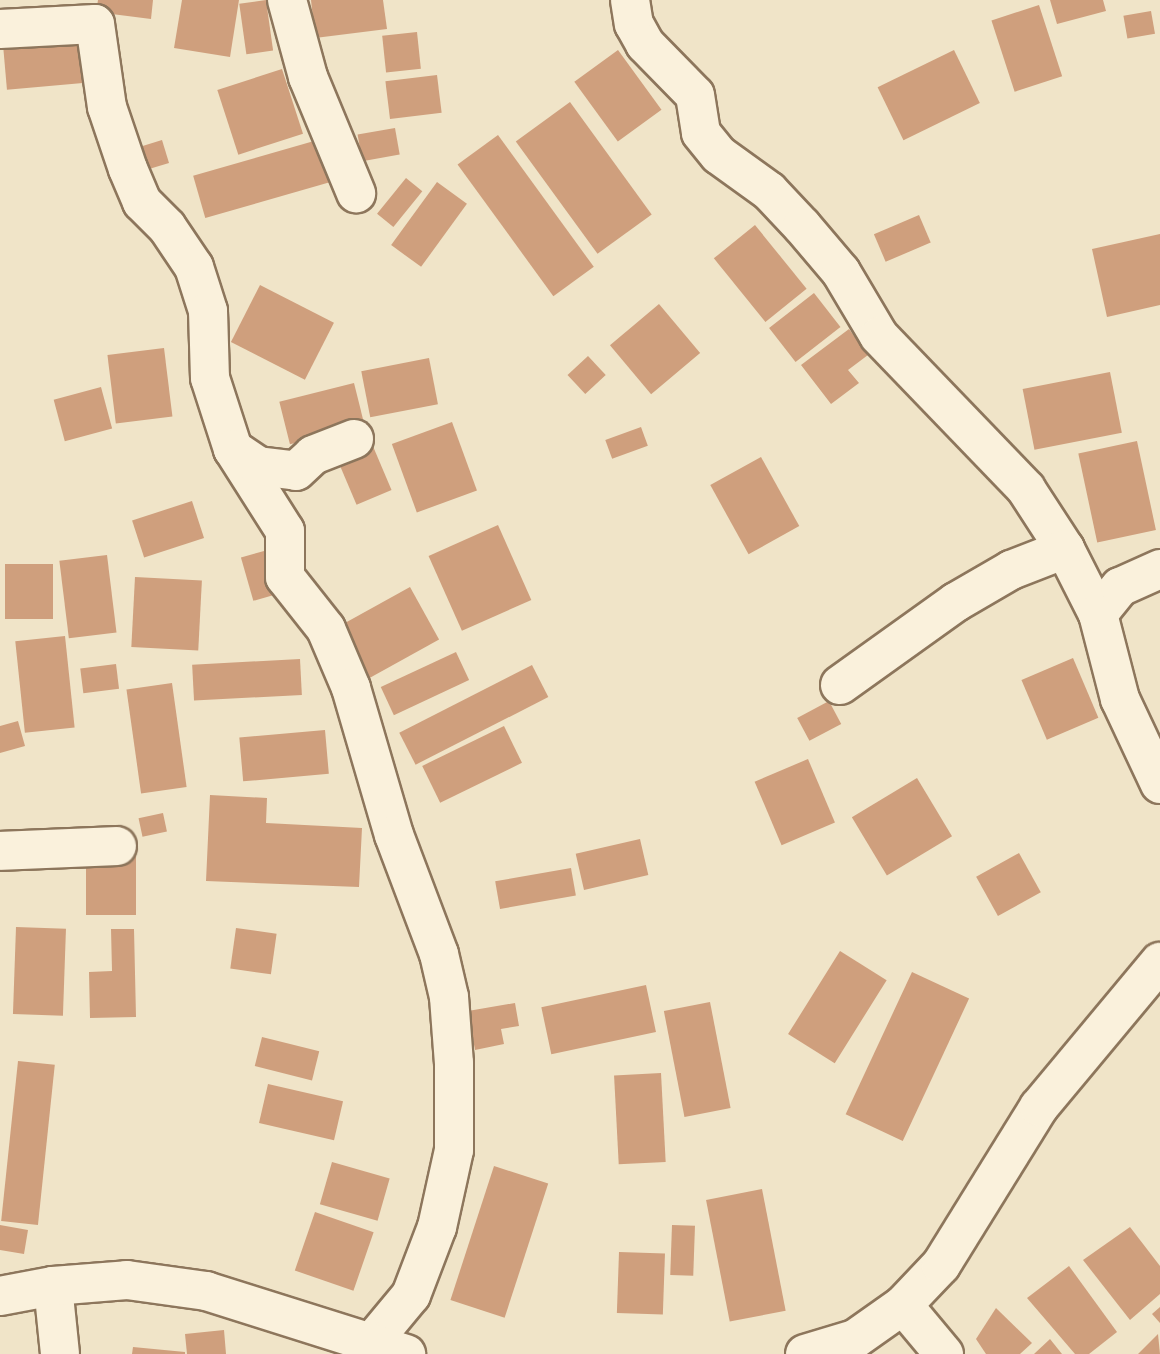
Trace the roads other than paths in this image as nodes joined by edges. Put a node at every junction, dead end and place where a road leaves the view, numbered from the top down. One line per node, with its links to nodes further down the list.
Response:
1 (287, 0): 4 (street)
2 (630, 0): 7 (street)
3 (0, 29): 6 (street)
4 (356, 192)
5 (354, 439): 6 (street)
6 (233, 449): 18 (street)
7 (1065, 549): 9 (street); 10 (street)
8 (1160, 569): 9 (street)
9 (1098, 614): 11 (street)
10 (840, 685)
11 (1160, 783)
12 (117, 846): 13 (street)
13 (0, 851)
14 (1160, 962): 17 (street)
15 (53, 1286): 16 (street); 18 (street); 19 (street)
16 (0, 1296)
17 (903, 1306): 20 (street); 21 (street)
18 (384, 1350)
19 (60, 1354)
20 (805, 1354)
21 (944, 1354)

